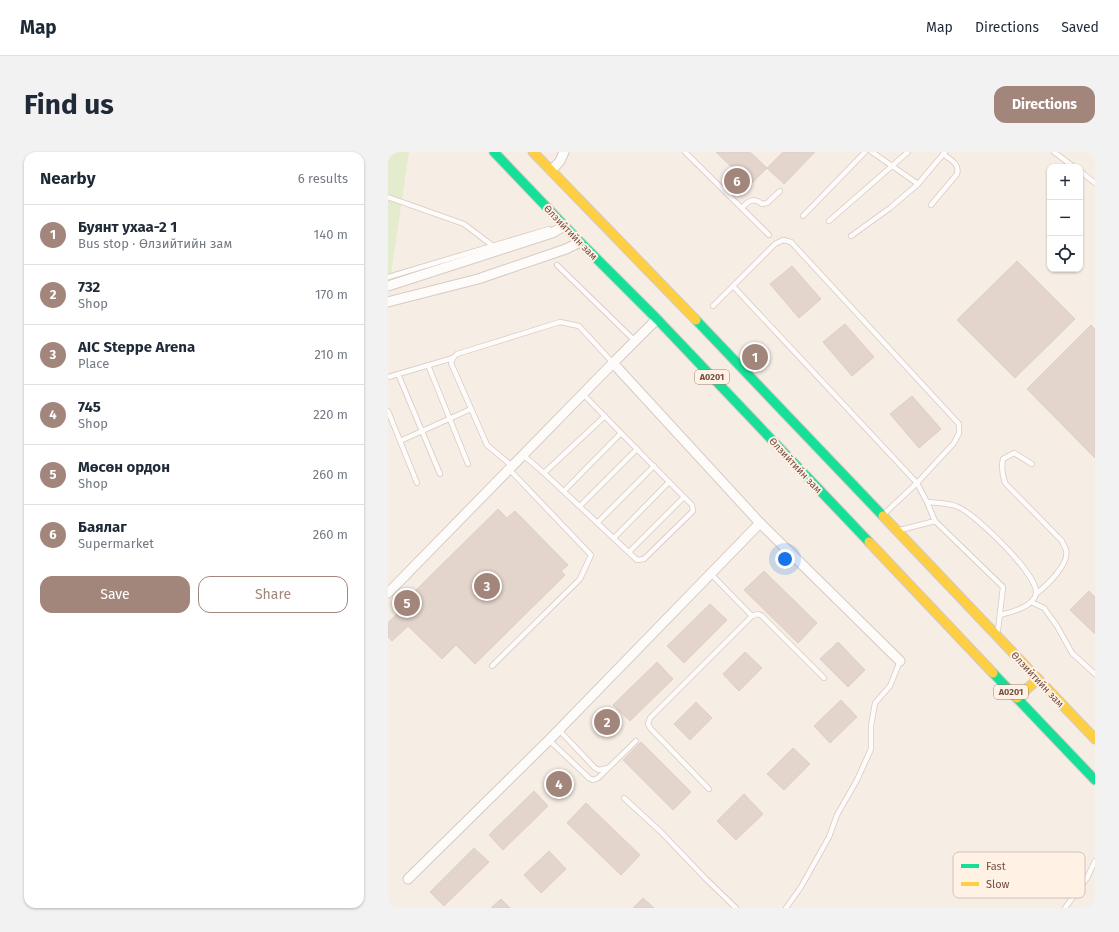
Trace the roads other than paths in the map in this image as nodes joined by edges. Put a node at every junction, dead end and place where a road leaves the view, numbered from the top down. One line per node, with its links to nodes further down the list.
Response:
1 (494, 152): 22 (highway, Өлзийтийн зам / A0201)
2 (533, 152): 12 (highway, Өлзийтийн зам / A0201)
3 (564, 152): 12 (street)
4 (685, 152): 19 (lane)
5 (865, 152): 20 (lane)
6 (872, 152): 11 (lane)
7 (908, 152): 11 (lane)
8 (1054, 152): 10 (lane)
9 (944, 153): 15 (lane); 18 (lane)
10 (1070, 164)
11 (892, 166): 15 (lane); 21 (lane)
12 (551, 171): 64 (highway, Өлзийтийн зам / A0201)
13 (1083, 173): 14 (lane)
14 (1095, 183)
15 (918, 184): 25 (lane)
16 (780, 191): 19 (lane)
17 (388, 197): 27 (lane)
18 (931, 206)
19 (742, 208): 24 (lane)
20 (803, 216)
21 (829, 221)
22 (564, 226): 26 (highway, Өлзийтийн зам / A0201); 30 (street)
23 (549, 229): 27 (lane)
24 (769, 235)
25 (851, 236)
26 (580, 242): 32 (street); 34 (highway, Өлзийтийн зам / A0201)
27 (493, 246): 29 (lane)
28 (557, 265): 35 (lane)
29 (388, 277)
30 (388, 286)
31 (733, 286): 33 (lane); 59 (lane); 59 (lane)
32 (388, 302)
33 (713, 306)
34 (657, 319): 35 (street); 83 (highway, Өлзийтийн зам / A0201)
35 (635, 341): 37 (street)
36 (453, 358): 37 (lane); 38 (lane); 42 (lane)
37 (613, 363): 41 (street); 66 (street)
38 (428, 365): 39 (lane); 45 (lane)
39 (398, 374): 40 (lane); 46 (lane)
40 (388, 377)
41 (583, 394): 44 (lane); 50 (street)
42 (471, 408): 45 (lane); 54 (lane)
43 (388, 411): 48 (lane)
44 (605, 416): 47 (lane); 55 (lane)
45 (449, 418): 46 (lane); 51 (lane)
46 (422, 431): 48 (lane); 56 (lane)
47 (621, 433): 49 (lane); 60 (lane)
48 (400, 441): 58 (lane)
49 (637, 449): 53 (lane); 63 (lane)
50 (523, 455): 54 (street); 55 (lane)
51 (468, 464)
52 (1032, 464): 73 (lane)
53 (654, 466): 57 (lane); 67 (lane)
54 (510, 468): 72 (street); 79 (lane)
55 (544, 473): 60 (lane)
56 (440, 474)
57 (669, 482): 61 (lane); 69 (lane)
58 (417, 483)
59 (917, 483): 62 (lane); 64 (lane)
60 (564, 491): 63 (lane)
61 (684, 497): 70 (lane); 70 (lane)
62 (927, 502): 65 (lane); 73 (lane)
63 (580, 506): 67 (lane)
64 (882, 516): 68 (highway, Өлзийтийн зам / A0201)
65 (935, 521): 68 (lane); 75 (lane)
66 (760, 522): 71 (street); 78 (street)
67 (597, 523): 69 (lane)
68 (897, 531): 77 (highway, Өлзийтийн зам / A0201)
69 (614, 538): 70 (lane)
70 (629, 552)
71 (711, 574): 76 (lane); 84 (street)
72 (388, 593)
73 (1036, 594): 74 (lane)
74 (1031, 602): 75 (lane); 80 (lane)
75 (1000, 615): 77 (lane)
76 (752, 616): 81 (lane); 90 (lane)
77 (997, 636): 82 (highway, Өлзийтийн зам / A0201)
78 (900, 661): 97 (lane)
79 (492, 666)
80 (1095, 674)
81 (824, 678)
82 (1038, 679): 83 (highway); 85 (highway, Өлзийтийн зам / A0201)
83 (1017, 698): 89 (highway, Өлзийтийн зам / A0201)
84 (559, 730): 86 (street); 88 (lane)
85 (1095, 739)
86 (550, 740): 88 (lane); 93 (street)
87 (636, 741): 88 (lane)
88 (610, 767)
89 (1095, 780)
90 (709, 789)
91 (624, 798): 96 (lane)
92 (1095, 861): 94 (lane)
93 (408, 879)
94 (1085, 881)
95 (1072, 898): 98 (lane)
96 (736, 908)
97 (786, 908)
98 (1065, 908)

